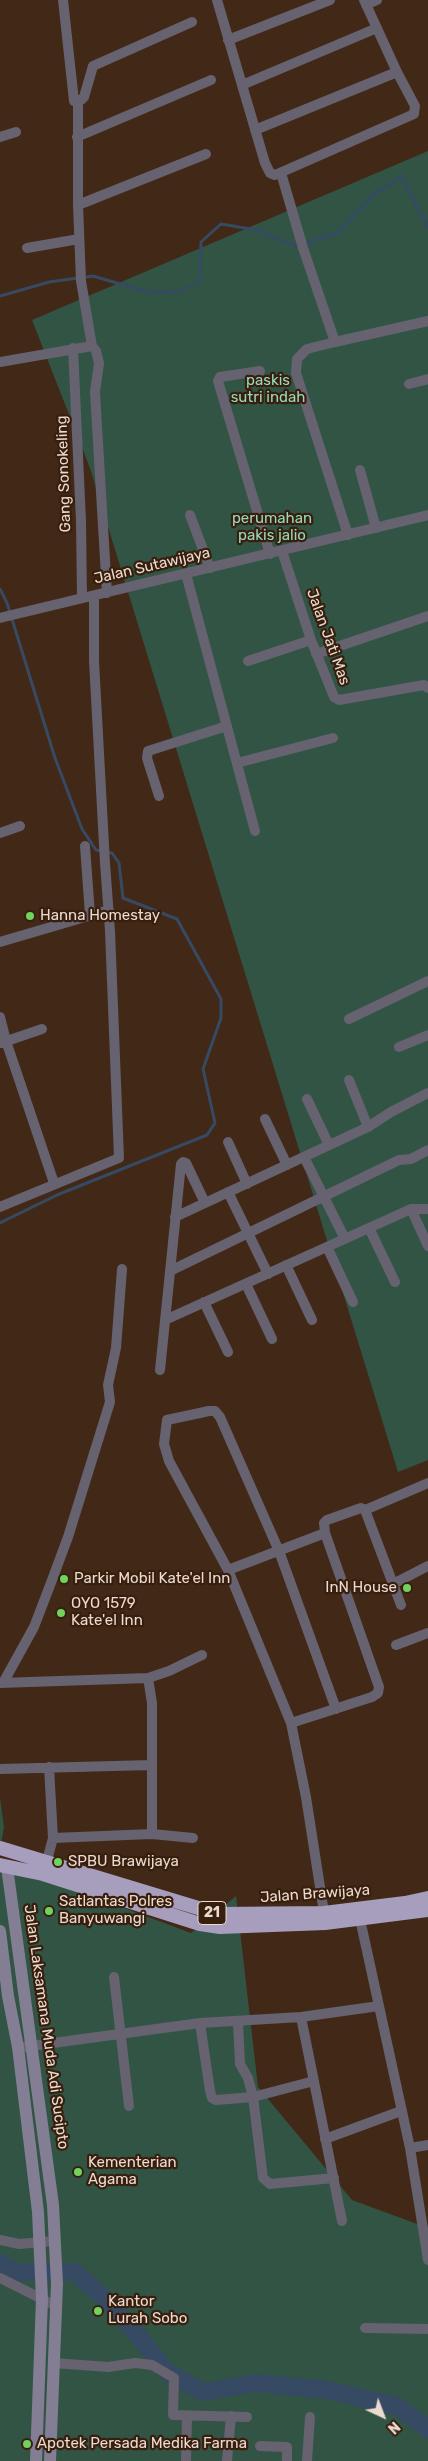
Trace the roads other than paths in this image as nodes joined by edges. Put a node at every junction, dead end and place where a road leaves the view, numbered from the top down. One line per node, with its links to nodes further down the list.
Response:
1 (63, 0): 12 (street)
2 (217, 0): 8 (street)
3 (330, 0): 8 (street)
4 (377, 0): 5 (street)
5 (365, 2): 7 (street)
6 (192, 22): 12 (street)
7 (377, 28): 9 (street); 11 (street)
8 (228, 40): 11 (street)
9 (397, 72): 13 (street); 18 (street)
10 (210, 80): 16 (street)
11 (242, 85): 13 (street)
12 (78, 101): 16 (street)
13 (255, 130): 18 (street)
14 (16, 132): 15 (street)
15 (0, 137)
16 (77, 137): 19 (street)
17 (206, 154): 19 (street)
18 (281, 173): 23 (street)
19 (78, 204): 20 (street)
20 (79, 239): 21 (street); 24 (street)
21 (27, 248)
22 (428, 321): 23 (street)
23 (335, 342): 34 (street)
24 (92, 346): 25 (street); 39 (street)
25 (73, 348): 26 (street); 41 (street, Gang Sonokeling)
26 (0, 362)
27 (260, 371): 36 (street)
28 (428, 379): 29 (street)
29 (409, 384)
30 (360, 470): 33 (street)
31 (190, 515): 37 (street)
32 (428, 515): 33 (street, Jalan Sutawijaya)
33 (376, 528): 34 (street, Jalan Sutawijaya)
34 (348, 535): 35 (street, Jalan Sutawijaya)
35 (282, 551): 36 (street, Jalan Sutawijaya); 44 (street, Jalan Jati Mas)
36 (270, 554): 37 (street, Jalan Sutawijaya)
37 (210, 568): 38 (street, Jalan Sutawijaya)
38 (186, 574): 39 (street, Jalan Sutawijaya); 48 (street)
39 (107, 593): 40 (street, Jalan Sutawijaya)
40 (94, 596): 41 (street, Jalan Sutawijaya); 56 (street)
41 (82, 598): 43 (street, Jalan Sutawijaya)
42 (428, 616): 45 (street)
43 (1, 618)
44 (310, 640): 45 (street, Jalan Jati Mas); 46 (street)
45 (316, 654): 47 (street, Jalan Jati Mas)
46 (248, 661)
47 (428, 688)
48 (227, 726): 50 (street); 51 (street)
49 (332, 738): 50 (street)
50 (238, 763): 53 (street)
51 (159, 796)
52 (20, 826): 54 (street)
53 (255, 830)
54 (0, 833)
55 (85, 846): 57 (street)
56 (109, 910): 57 (street); 76 (street)
57 (90, 915): 58 (street)
58 (0, 942)
59 (428, 980): 61 (street)
60 (0, 1017): 64 (street)
61 (349, 1019)
62 (42, 1029): 64 (street)
63 (428, 1035): 65 (street)
64 (3, 1042): 76 (street)
65 (399, 1048)
66 (349, 1080): 70 (street)
67 (428, 1093): 70 (street)
68 (306, 1099): 72 (street)
69 (266, 1118): 75 (street)
70 (368, 1127): 72 (street)
71 (228, 1142): 77 (street)
72 (329, 1145): 74 (street)
73 (428, 1150): 79 (street)
74 (304, 1157): 75 (street); 79 (street)
75 (288, 1165): 77 (street)
76 (54, 1184): 81 (street)
77 (247, 1184): 78 (street)
78 (228, 1192): 80 (street); 86 (street)
79 (324, 1196): 86 (street); 87 (street)
80 (205, 1203): 84 (street); 84 (street)
81 (0, 1207)
82 (411, 1209): 83 (street); 85 (street); 88 (street)
83 (428, 1210)
84 (175, 1217): 92 (street)
85 (369, 1228): 87 (street); 94 (street)
86 (248, 1233): 92 (street); 93 (street)
87 (345, 1239): 89 (street)
88 (428, 1246)
89 (328, 1247): 90 (street); 97 (street)
90 (286, 1265): 93 (street); 99 (street)
91 (122, 1269): 115 (street)
92 (170, 1271): 98 (street)
93 (268, 1274): 95 (street)
94 (395, 1282)
95 (246, 1284): 96 (street); 100 (street)
96 (204, 1302): 98 (street); 101 (street)
97 (353, 1302)
98 (165, 1320): 102 (street)
99 (312, 1320)
100 (272, 1339)
101 (228, 1352)
102 (160, 1370)
103 (428, 1483): 104 (street)
104 (365, 1510): 105 (street); 109 (street)
105 (325, 1533): 106 (street); 116 (street)
106 (279, 1551): 108 (street); 108 (street); 116 (street)
107 (428, 1566): 109 (street)
108 (228, 1570): 117 (street)
109 (393, 1584): 110 (street)
110 (401, 1605)
111 (428, 1633): 112 (street)
112 (396, 1645)
113 (202, 1655): 114 (street)
114 (148, 1678): 115 (street); 118 (street)
115 (1, 1683)
116 (336, 1709): 117 (street)
117 (291, 1723): 129 (street)
118 (151, 1765): 119 (street); 121 (street)
119 (50, 1767): 120 (street); 122 (street)
120 (0, 1770)
121 (152, 1834): 122 (street); 123 (street)
122 (53, 1838): 126 (street)
123 (193, 1838)
124 (1, 1844): 125 (highway, 21); 126 (highway, Jalan Brawijaya / 21)
125 (4, 1866): 126 (highway, Jalan Brawijaya / 21); 139 (main road, Jalan Laksamana Muda Adi Sucipto)
126 (44, 1869): 129 (highway, Jalan Brawijaya / 21)
127 (428, 1898): 129 (highway, Jalan Brawijaya / 21)
128 (428, 1910): 130 (highway, Jalan Brawijaya / 21)
129 (324, 1918): 130 (highway, Jalan Brawijaya / 21)
130 (360, 1919): 134 (street)
131 (0, 1931): 133 (main road, Jalan Laksamana Muda Adi Sucipto)
132 (114, 1977): 138 (street)
133 (4, 1996): 140 (main road, Jalan Laksamana Muda Adi Sucipto)
134 (378, 2006): 135 (street); 144 (street)
135 (301, 2018): 136 (street); 141 (street)
136 (238, 2022): 137 (street); 142 (street)
137 (200, 2023): 138 (street); 142 (street)
138 (121, 2034): 139 (street); 143 (street)
139 (33, 2046): 140 (street); 152 (main road, Jalan Laksamana Muda Adi Sucipto)
140 (18, 2047): 153 (main road, Jalan Laksamana Muda Adi Sucipto)
141 (314, 2081): 142 (street); 145 (street)
142 (253, 2097): 148 (street)
143 (129, 2106)
144 (401, 2111): 145 (street); 147 (street)
145 (325, 2139): 148 (street)
146 (428, 2145): 147 (street)
147 (410, 2148): 149 (street)
148 (334, 2178): 150 (street)
149 (425, 2217): 154 (street)
150 (342, 2221)
151 (0, 2240): 153 (street)
152 (55, 2243): 153 (street); 157 (main road, Jalan Laksamana Muda Adi Sucipto)
153 (40, 2248): 156 (main road, Jalan Laksamana Muda Adi Sucipto)
154 (428, 2260)
155 (0, 2278): 156 (street)
156 (42, 2299): 157 (street); 166 (main road, Jalan Laksamana Muda Adi Sucipto)
157 (56, 2306): 160 (main road, Jalan Laksamana Muda Adi Sucipto)
158 (366, 2328): 159 (street)
159 (428, 2330)
160 (54, 2363): 161 (street); 167 (main road, Jalan Laksamana Muda Adi Sucipto)
161 (187, 2416): 162 (street); 168 (street)
162 (231, 2416): 164 (street); 169 (street)
163 (310, 2416): 171 (street)
164 (247, 2417)
165 (260, 2446): 170 (street)
166 (36, 2461)
167 (50, 2461)
168 (186, 2461)
169 (227, 2461)
170 (287, 2461)
171 (307, 2461)

